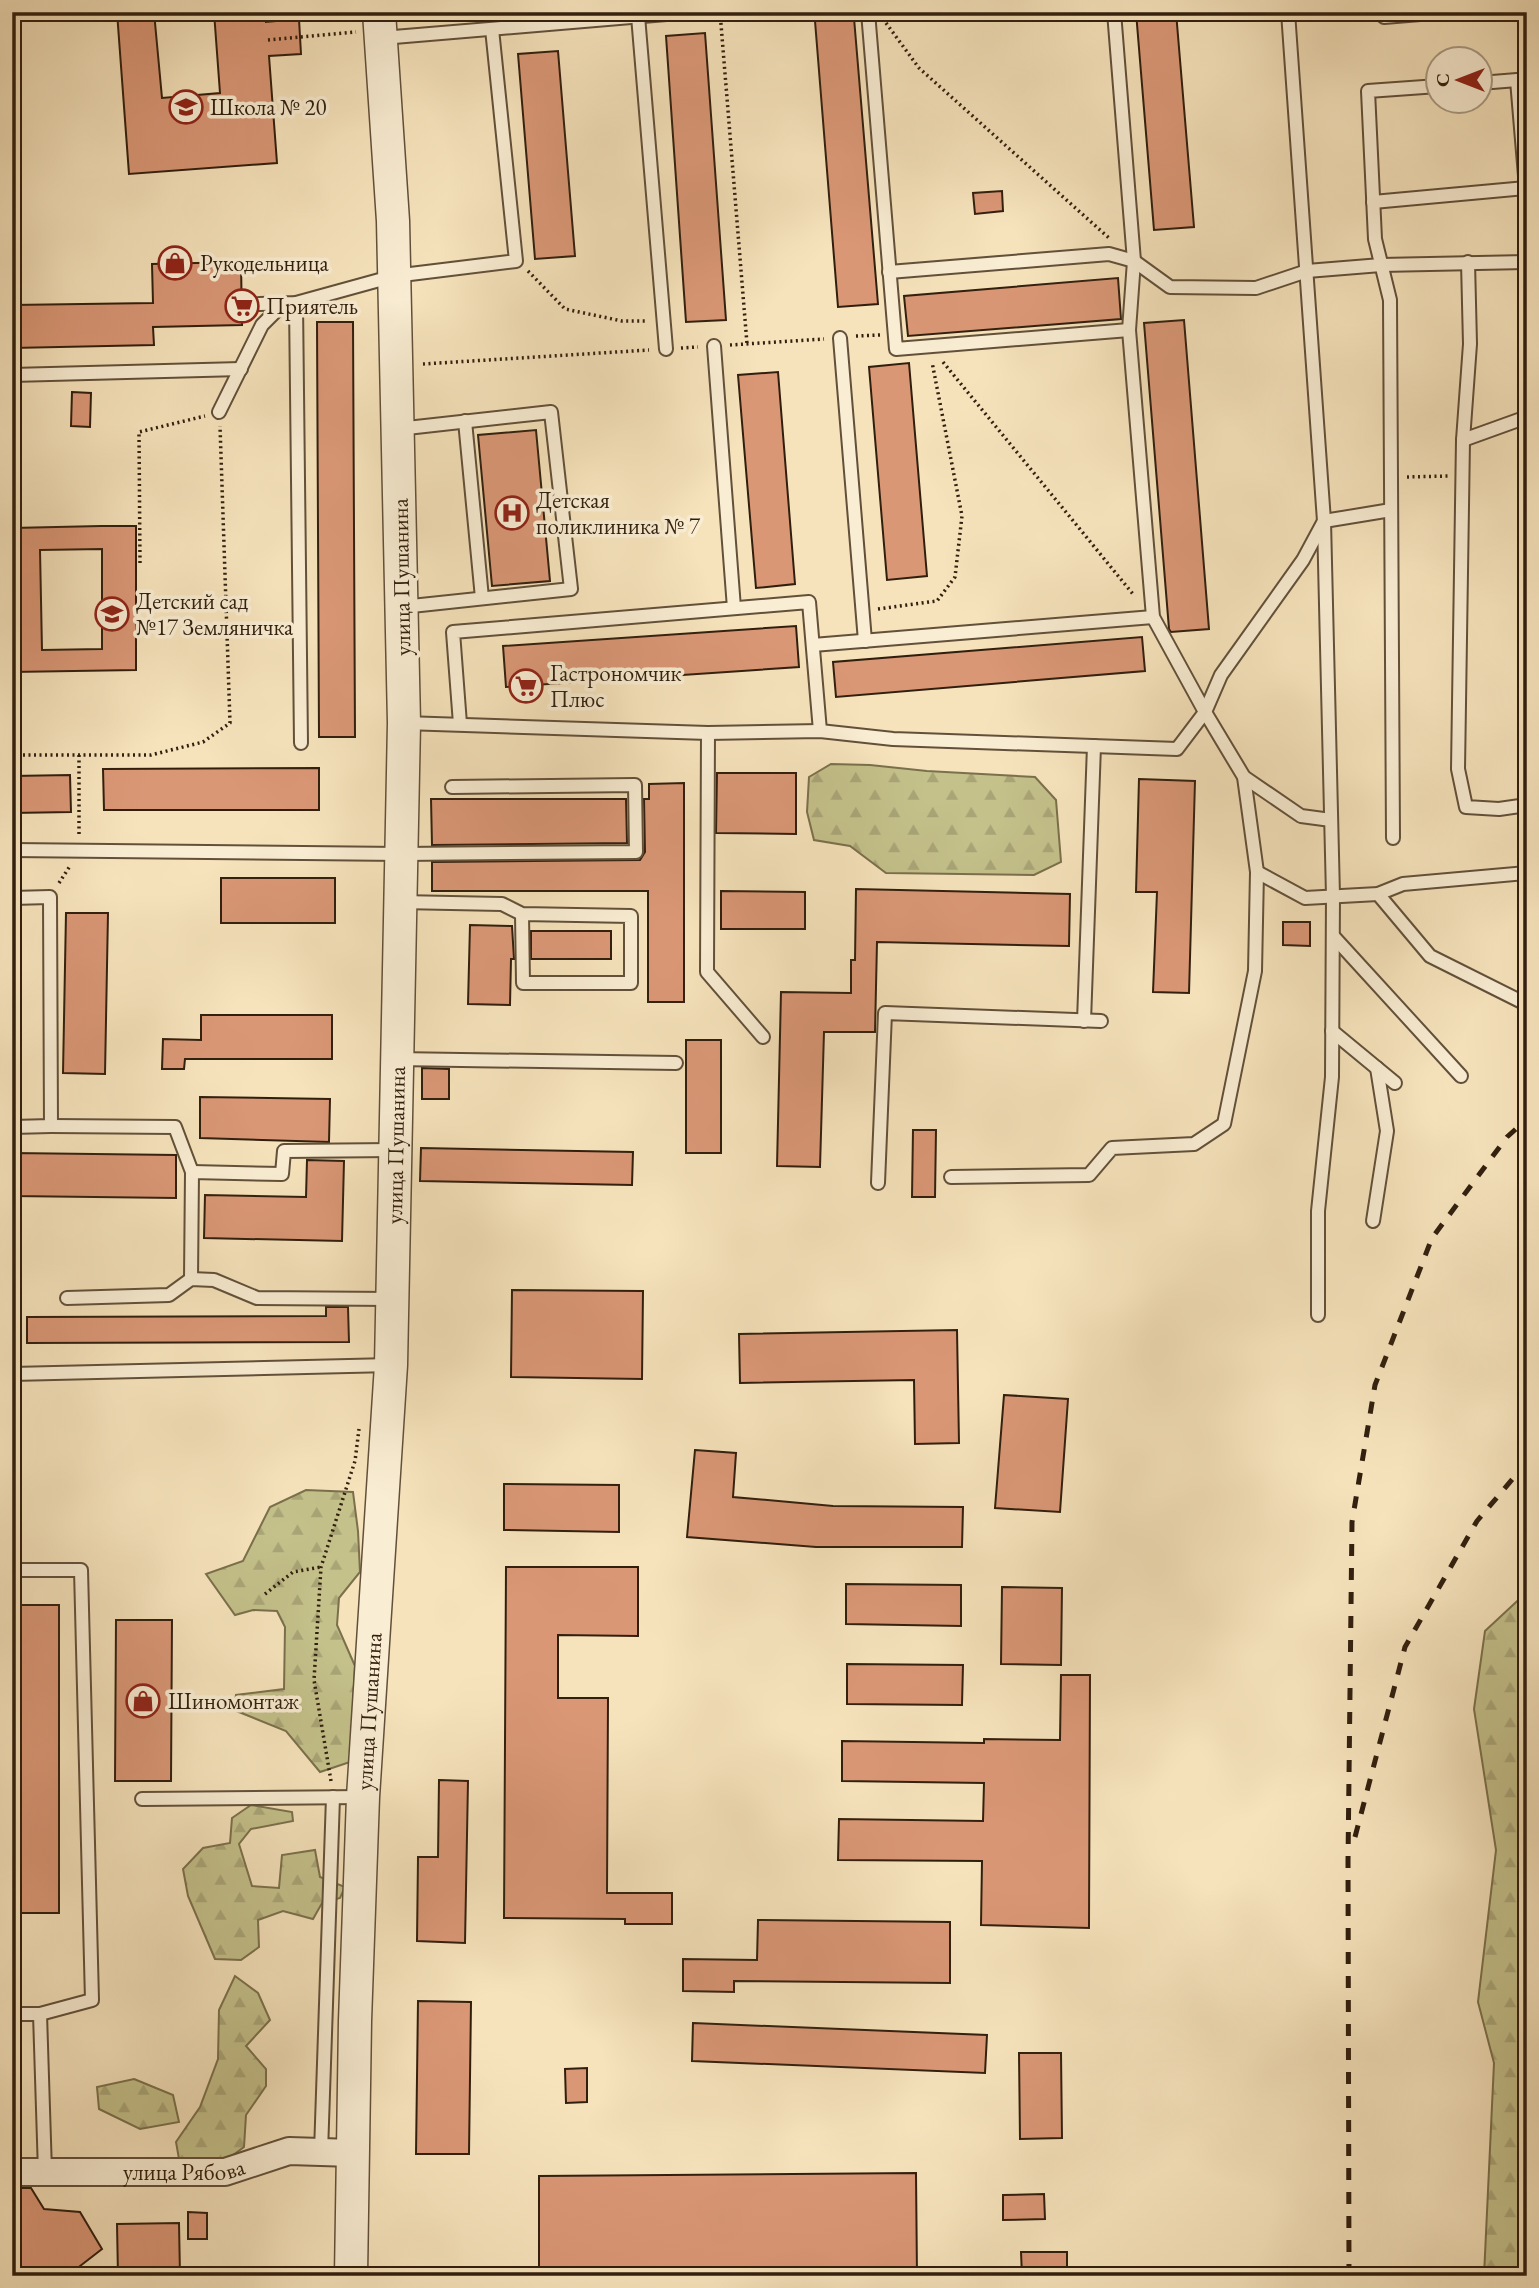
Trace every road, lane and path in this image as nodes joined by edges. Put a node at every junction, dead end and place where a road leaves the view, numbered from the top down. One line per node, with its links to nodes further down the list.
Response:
1 (511, 12): 13 (lane)
2 (690, 12): 8 (lane)
3 (720, 12): 33 (path)
4 (868, 12): 25 (lane)
5 (1114, 12): 20 (lane)
6 (1288, 12): 24 (lane)
7 (1445, 12): 10 (lane)
8 (662, 13): 9 (lane)
9 (638, 16): 13 (lane); 29 (lane)
10 (1384, 17)
11 (886, 23): 20 (path)
12 (380, 25): 14 (lane); 15 (path); 26 (street, улица Пушанина)
13 (513, 27): 14 (lane)
14 (492, 29): 19 (lane)
15 (268, 40)
16 (1494, 82): 18 (lane)
17 (1424, 87): 18 (lane)
18 (1373, 202): 23 (lane)
19 (516, 261): 26 (lane); 29 (path)
20 (1134, 261): 24 (lane); 25 (lane); 30 (lane)
21 (1468, 262): 22 (lane); 23 (lane); 44 (lane)
22 (1527, 262)
23 (1381, 265): 24 (lane); 46 (lane)
24 (1307, 271): 48 (lane)
25 (889, 272): 31 (lane)
26 (394, 276): 27 (lane); 37 (street, улица Пушанина)
27 (289, 303): 28 (lane); 38 (lane); 62 (lane)
28 (259, 304)
29 (664, 322): 36 (lane)
30 (1129, 330): 35 (lane); 54 (lane)
31 (894, 334): 32 (path); 35 (lane)
32 (839, 338): 33 (path); 53 (lane)
33 (747, 344): 34 (path)
34 (714, 346): 36 (path); 52 (lane)
35 (929, 346): 53 (path); 54 (path)
36 (666, 349): 37 (path)
37 (396, 366): 43 (street, улица Пушанина)
38 (241, 369): 39 (lane); 40 (lane)
39 (12, 375)
40 (219, 412): 49 (path); 65 (path)
41 (1527, 417): 44 (lane)
42 (466, 421): 43 (lane); 50 (lane); 50 (lane)
43 (397, 429): 51 (street, улица Пушанина)
44 (1463, 440): 45 (lane)
45 (1463, 476): 46 (path); 68 (lane)
46 (1391, 478): 47 (lane)
47 (1391, 510): 48 (lane); 70 (lane)
48 (1325, 521): 57 (lane); 69 (lane)
49 (140, 563)
50 (482, 598): 51 (lane)
51 (401, 607): 58 (street, улица Пушанина)
52 (734, 608): 56 (lane); 59 (lane)
53 (862, 611): 55 (lane)
54 (1153, 617): 55 (lane); 57 (lane)
55 (865, 641): 56 (lane)
56 (813, 645): 60 (lane)
57 (1205, 712): 63 (lane); 66 (lane)
58 (404, 723): 59 (lane); 73 (street, улица Пушанина)
59 (460, 724): 61 (lane)
60 (820, 731): 61 (lane); 63 (lane)
61 (708, 733): 87 (lane)
62 (301, 743)
63 (1094, 746): 84 (lane)
64 (12, 755): 65 (path)
65 (79, 755): 72 (path)
66 (1244, 777): 69 (lane); 74 (lane)
67 (452, 787): 73 (lane)
68 (1527, 805)
69 (1331, 820): 77 (lane)
70 (1393, 838)
71 (12, 850): 72 (lane)
72 (80, 851): 73 (lane); 78 (path)
73 (401, 854): 80 (street, улица Пушанина)
74 (1257, 872): 77 (lane); 97 (lane)
75 (1527, 873): 76 (lane)
76 (1378, 894): 77 (lane); 83 (lane)
77 (1333, 896): 82 (lane)
78 (50, 897): 79 (lane); 93 (lane)
79 (12, 898)
80 (400, 902): 81 (lane); 88 (street, улица Пушанина)
81 (523, 914): 81 (lane)
82 (1333, 936): 86 (lane); 91 (lane)
83 (1524, 1003)
84 (1084, 1021): 85 (lane); 98 (lane)
85 (1101, 1021)
86 (1332, 1031): 90 (lane); 103 (lane)
87 (763, 1037)
88 (396, 1059): 89 (lane); 95 (street, улица Пушанина)
89 (676, 1063)
90 (1377, 1068): 92 (lane); 99 (lane)
91 (1461, 1076)
92 (1395, 1083)
93 (51, 1126): 94 (lane); 96 (lane)
94 (12, 1127)
95 (394, 1150): 96 (lane); 102 (street, улица Пушанина)
96 (192, 1172): 100 (lane)
97 (951, 1177)
98 (878, 1183)
99 (1373, 1221)
100 (191, 1279): 101 (lane); 102 (lane)
101 (67, 1298)
102 (392, 1299): 104 (street, улица Пушанина)
103 (1318, 1315)
104 (391, 1365): 105 (lane); 110 (street, улица Пушанина)
105 (12, 1374)
106 (360, 1420): 107 (path)
107 (321, 1567): 109 (path); 110 (path)
108 (12, 1570): 113 (lane)
109 (265, 1594)
110 (349, 1797): 111 (lane); 114 (lane); 115 (street, улица Пушанина)
111 (142, 1799)
112 (12, 2014): 113 (lane)
113 (40, 2014): 117 (lane)
114 (321, 2152): 115 (street, улица Рябова); 117 (street, улица Рябова)
115 (353, 2152): 118 (street, улица Пушанина)
116 (12, 2172): 117 (street, улица Рябова)
117 (45, 2172)
118 (351, 2276)

